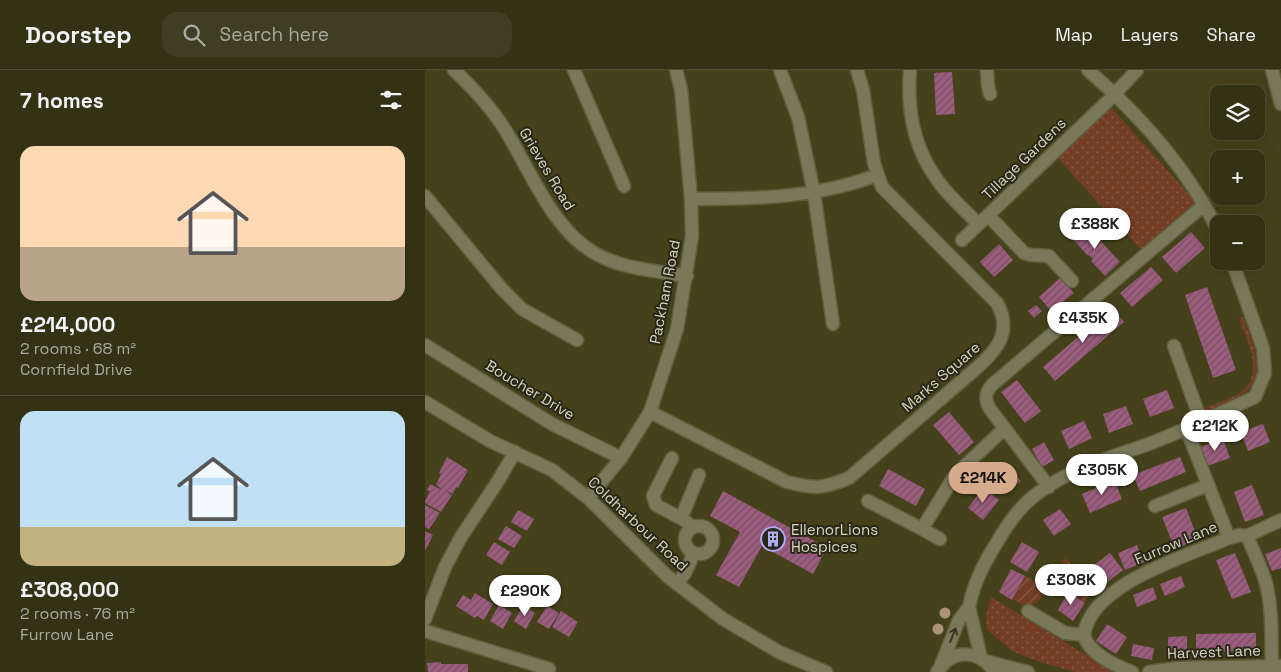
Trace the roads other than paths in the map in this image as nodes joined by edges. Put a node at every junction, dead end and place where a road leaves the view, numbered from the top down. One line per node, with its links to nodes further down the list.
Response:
1 (454, 70): 25 (street, Grieves Road)
2 (574, 70): 15 (street)
3 (676, 70): 18 (street, Packham Road)
4 (780, 70): 16 (street)
5 (857, 70): 14 (street)
6 (910, 70): 22 (street)
7 (987, 70): 11 (street)
8 (1088, 70): 12 (street)
9 (1137, 70): 12 (street, Tillage Gardens)
10 (1272, 70): 13 (street)
11 (990, 94)
12 (1112, 97): 19 (street); 20 (street, Tillage Gardens)
13 (1281, 104)
14 (877, 175): 16 (street); 32 (street, Marks Square)
15 (623, 186)
16 (814, 192): 18 (street); 27 (street)
17 (425, 196): 28 (street)
18 (691, 199): 25 (street, Packham Road)
19 (1204, 205): 21 (street); 35 (street)
20 (988, 215): 22 (street, Tillage Gardens); 26 (street)
21 (1210, 216)
22 (978, 224): 23 (street, Tillage Gardens)
23 (962, 240)
24 (1235, 270): 33 (street)
25 (687, 276): 32 (street, Packham Road)
26 (1072, 281)
27 (833, 324)
28 (577, 340)
29 (425, 345): 37 (street, Boucher Drive)
30 (1174, 346): 33 (street)
31 (425, 402): 36 (street, Coldharbour Road)
32 (650, 412): 37 (street, Packham Road)
33 (1201, 421): 34 (street)
34 (1186, 428): 40 (street); 41 (street)
35 (1004, 429): 41 (street); 47 (street)
36 (515, 452): 42 (street, Coldharbour Road); 55 (street)
37 (621, 458): 42 (street, Packham Road)
38 (671, 458): 46 (street)
39 (699, 475): 46 (street)
40 (1208, 485): 44 (street); 49 (street)
41 (1049, 487): 53 (street)
42 (588, 498): 52 (street, Coldharbour Road)
43 (868, 501): 47 (street)
44 (1155, 506)
45 (1281, 520): 48 (street, Furrow Lane)
46 (688, 524): 51 (street); 51 (street)
47 (922, 529): 50 (street)
48 (1247, 536): 49 (street, Furrow Lane); 59 (street)
49 (1229, 538): 57 (street, Furrow Lane)
50 (940, 539)
51 (694, 553): 52 (street)
52 (677, 584): 62 (street, Coldharbour Road)
53 (969, 607): 58 (street); 61 (street, one-way to 53)
54 (1028, 611): 57 (street)
55 (425, 619)
56 (425, 631): 60 (street)
57 (1084, 635): 65 (street)
58 (983, 660): 61 (street); 63 (street); 64 (street)
59 (1277, 666): 66 (street, Harvest Lane)
60 (549, 669)
61 (939, 669)
62 (826, 672)
63 (995, 672)
64 (1028, 672)
65 (1131, 672)
66 (1149, 672)

